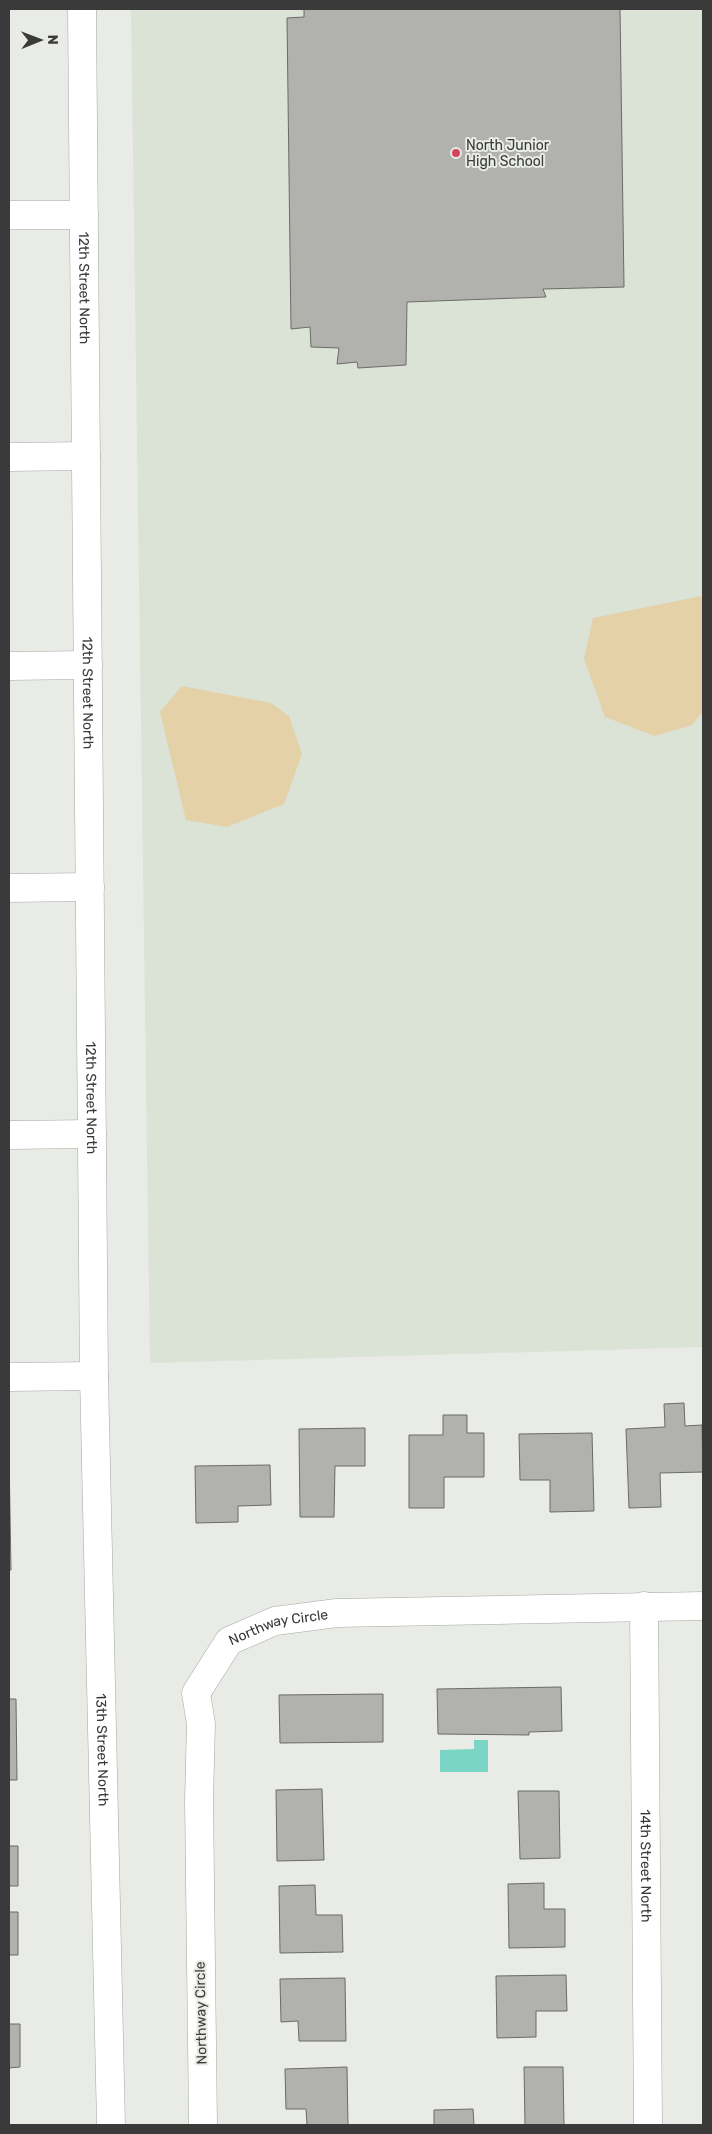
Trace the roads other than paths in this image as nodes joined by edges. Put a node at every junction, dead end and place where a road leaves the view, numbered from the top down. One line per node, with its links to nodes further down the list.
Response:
1 (82, 9): 2 (street, 12th Street North)
2 (84, 215): 3 (street); 4 (street, 12th Street North)
3 (9, 216)
4 (86, 456): 5 (street); 6 (street, 12th Street North)
5 (9, 457)
6 (88, 665): 7 (street); 8 (street, 12th Street North)
7 (9, 666)
8 (90, 887): 9 (street); 10 (street, 12th Street North)
9 (9, 888)
10 (92, 1134): 11 (street); 12 (street, 12th Street North)
11 (9, 1135)
12 (94, 1376): 13 (street); 16 (street, 13th Street North)
13 (9, 1377)
14 (644, 1606): 15 (street, Northway Circle); 17 (street, Northway Circle); 18 (street, 14th Street North)
15 (703, 1606)
16 (110, 2125)
17 (203, 2125)
18 (648, 2125)

